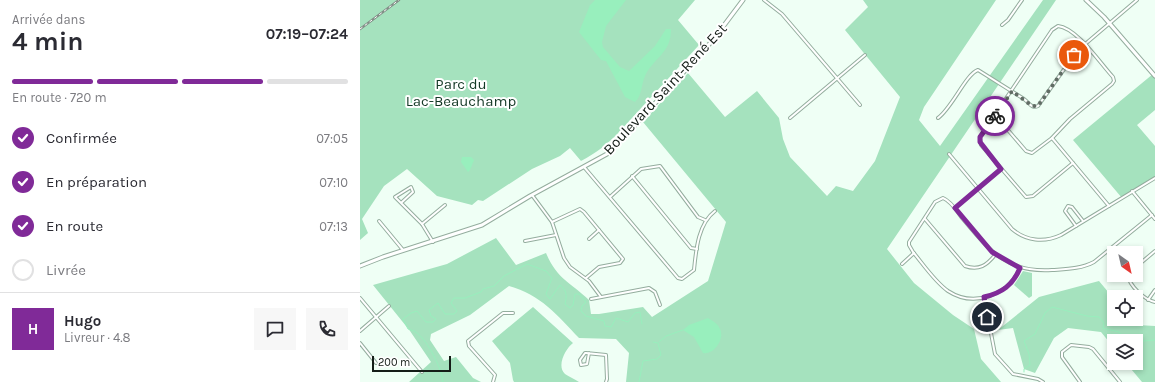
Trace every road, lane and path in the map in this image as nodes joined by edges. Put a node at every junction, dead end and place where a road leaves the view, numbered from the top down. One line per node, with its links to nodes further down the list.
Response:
1 (743, 0): 20 (street, Boulevard Saint-René Est)
2 (764, 0): 11 (street)
3 (1022, 0): 7 (street)
4 (1086, 0): 6 (street)
5 (1137, 0): 6 (street)
6 (1109, 22): 8 (street); 10 (street)
7 (1002, 25)
8 (1084, 43): 12 (street); 12 (street); 17 (street)
9 (865, 55): 11 (street)
10 (1155, 76)
11 (838, 78): 13 (street); 15 (street)
12 (1012, 91): 14 (street); 16 (street)
13 (860, 105)
14 (995, 115): 17 (street); 21 (street)
15 (790, 118)
16 (938, 118)
17 (1052, 138): 19 (street)
18 (949, 154): 24 (street)
19 (1073, 163): 21 (street); 30 (street)
20 (584, 167): 26 (street, Boulevard Saint-René Est); 27 (street)
21 (1001, 169): 24 (street)
22 (632, 176): 27 (street); 36 (street); 47 (street)
23 (1155, 178): 25 (street)
24 (978, 189): 31 (street); 41 (street)
25 (1132, 191): 30 (street); 33 (street)
26 (532, 195): 38 (street); 46 (street, Boulevard Saint-René Est)
27 (610, 197): 47 (street)
28 (401, 203): 28 (street); 40 (street)
29 (445, 205): 40 (street)
30 (1109, 206): 39 (street)
31 (955, 208): 34 (street); 51 (street)
32 (715, 211): 36 (street)
33 (1152, 215): 35 (street); 55 (street)
34 (925, 219): 50 (street); 51 (street)
35 (1155, 219)
36 (705, 220): 47 (street)
37 (379, 221): 48 (street)
38 (552, 222): 42 (street); 43 (street)
39 (1083, 222): 41 (street); 41 (street)
40 (422, 224): 46 (street)
41 (1076, 226)
42 (599, 230): 44 (street); 56 (street)
43 (556, 235): 45 (street); 56 (street)
44 (589, 239)
45 (525, 241)
46 (433, 242): 48 (street, Boulevard Saint-René Est)
47 (696, 249)
48 (403, 250): 54 (street, Boulevard Saint-René Est)
49 (1155, 251): 52 (street)
50 (914, 253): 53 (street); 60 (street)
51 (995, 255): 55 (street)
52 (1143, 261)
53 (902, 264)
54 (360, 266)
55 (1020, 268): 60 (street)
56 (586, 278): 59 (street)
57 (1131, 282): 63 (street)
58 (1155, 290): 63 (street)
59 (600, 297): 62 (street); 65 (street)
60 (984, 297): 76 (street)
61 (360, 298): 68 (street)
62 (591, 299)
63 (1148, 300): 64 (street)
64 (1155, 302)
65 (660, 305)
66 (389, 306): 68 (street)
67 (513, 313): 74 (street)
68 (376, 318): 69 (street); 73 (street)
69 (360, 331)
70 (360, 343): 72 (street)
71 (589, 353): 71 (street); 75 (street)
72 (376, 362)
73 (422, 372)
74 (493, 382)
75 (606, 382)
76 (1043, 382)
77 (1080, 382): 78 (street)
78 (1120, 382)

